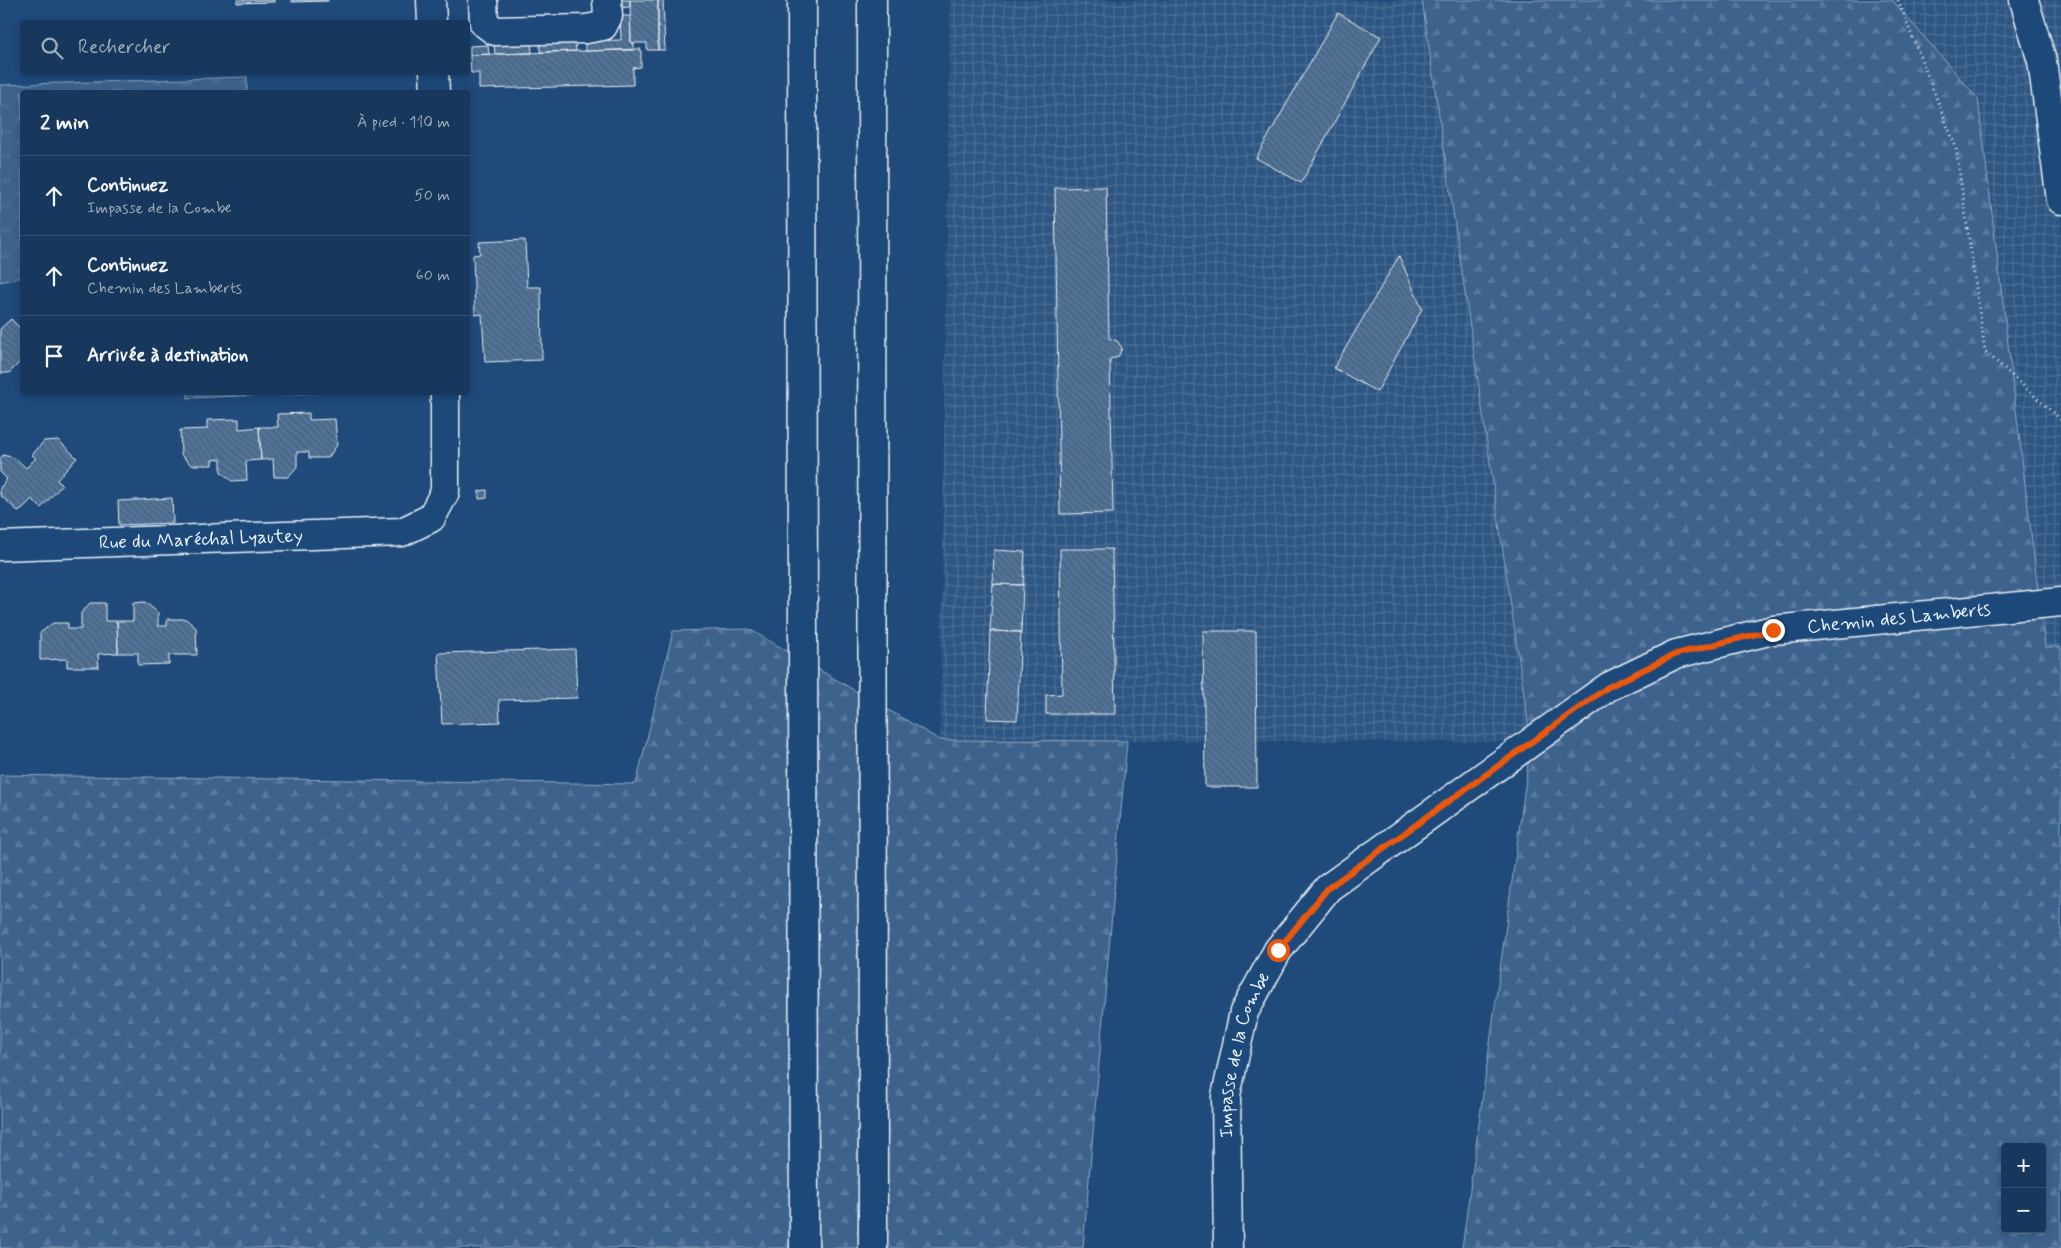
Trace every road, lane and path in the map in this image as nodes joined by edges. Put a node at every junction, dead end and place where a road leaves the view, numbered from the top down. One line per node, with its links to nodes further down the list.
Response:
1 (431, 0): 8 (main road)
2 (483, 0): 3 (main road)
3 (607, 0)
4 (802, 0): 17 (main road)
5 (872, 0): 18 (main road)
6 (1898, 0): 13 (path)
7 (2024, 0): 11 (main road)
8 (432, 20)
9 (434, 75): 10 (main road)
10 (435, 90)
11 (2061, 200)
12 (445, 395): 14 (main road, Rue du Maréchal Lyautey)
13 (2061, 420)
14 (0, 546)
15 (2061, 602): 16 (main road, Chemin des Lamberts)
16 (1501, 762): 19 (main road, Impasse de la Combe)
17 (804, 1248)
18 (873, 1248)
19 (1228, 1248)

